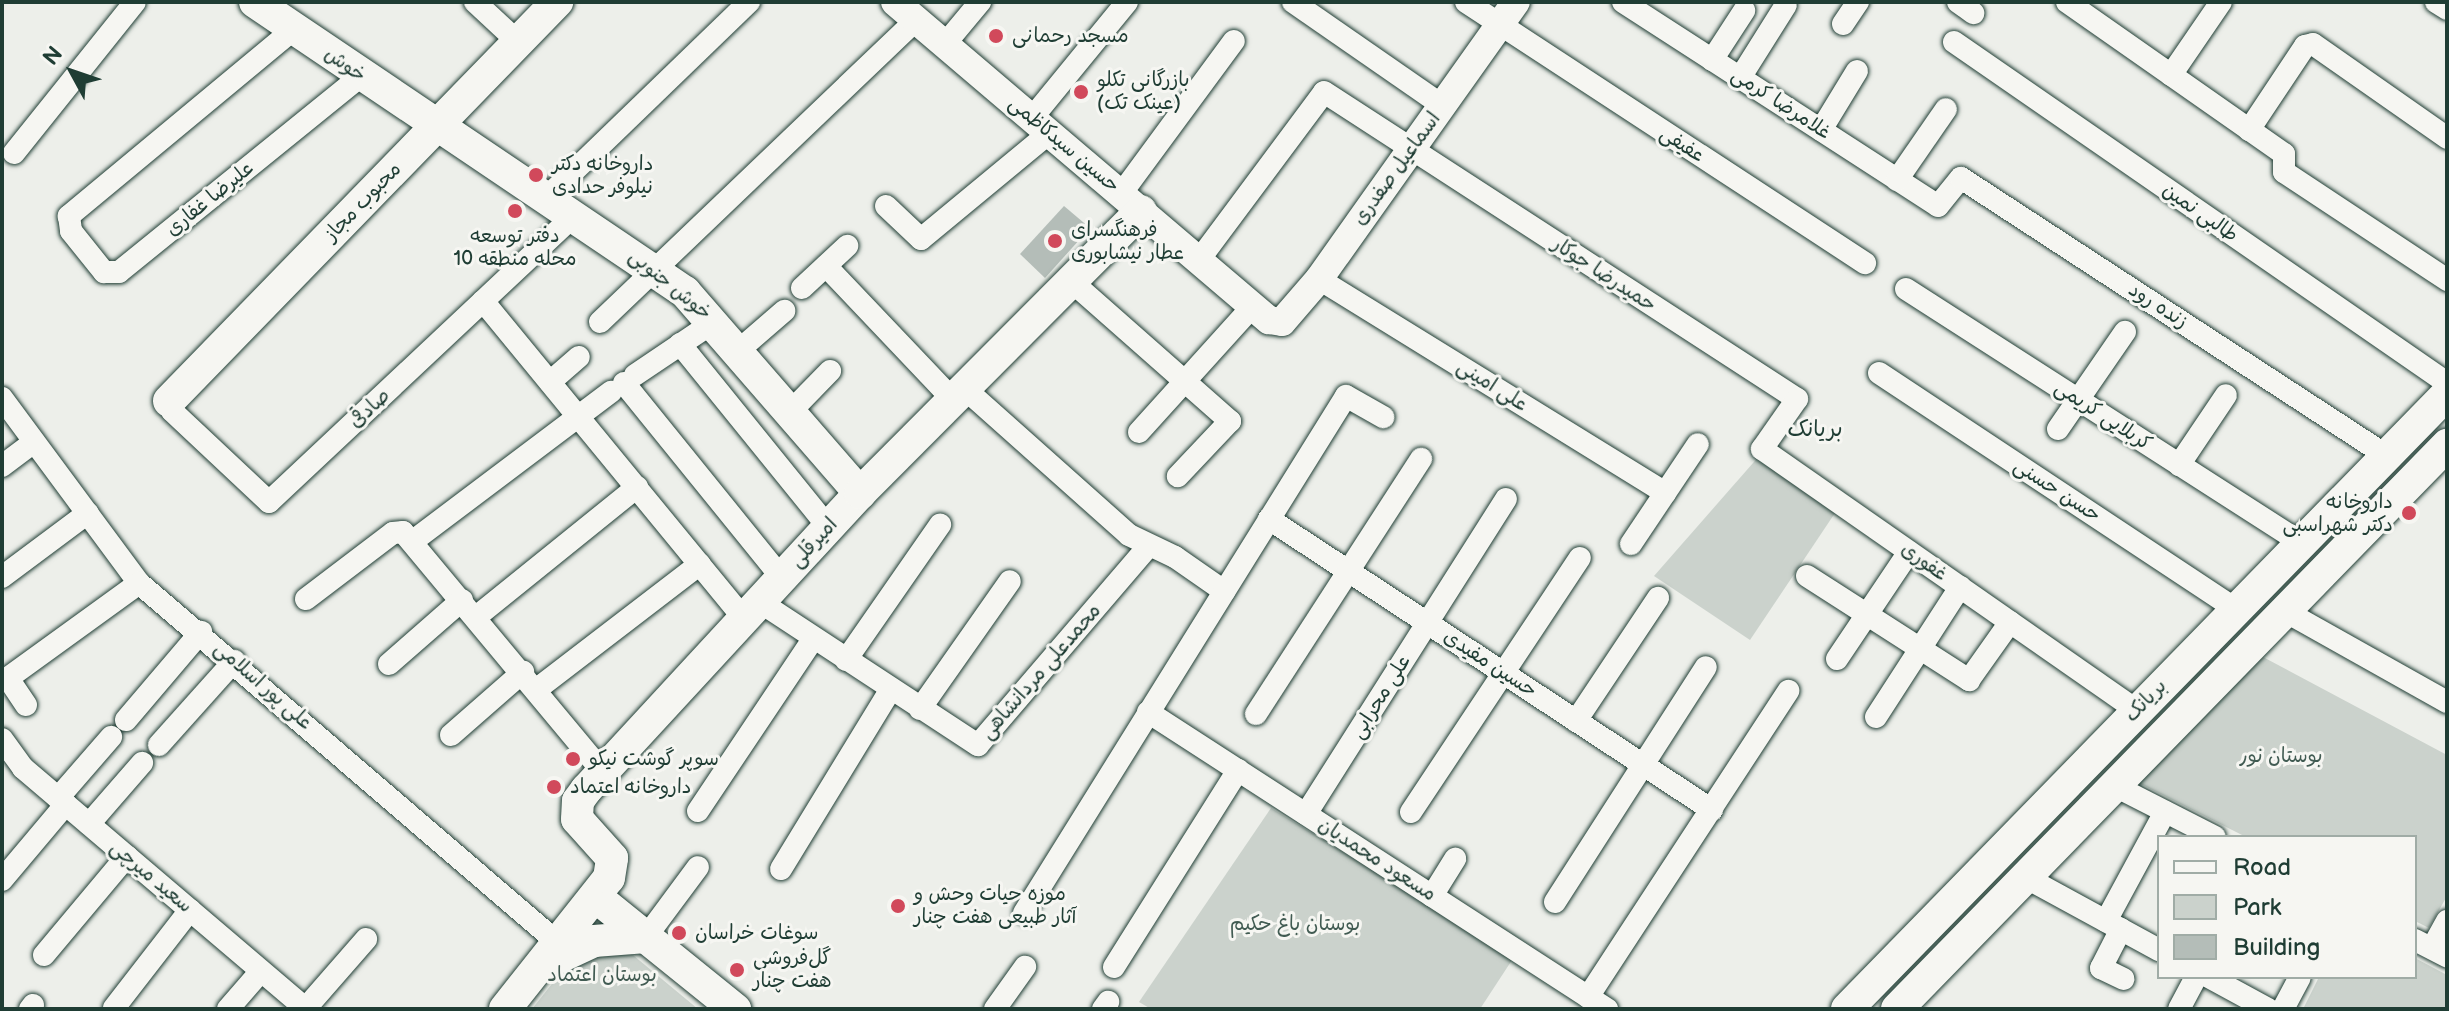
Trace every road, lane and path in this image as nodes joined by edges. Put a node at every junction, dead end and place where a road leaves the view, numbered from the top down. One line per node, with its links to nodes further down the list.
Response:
1 (135, 2): 40 (street)
2 (475, 2): 24 (street)
3 (557, 2): 24 (main road, محبوب مجاز)
4 (749, 2): 42 (street)
5 (980, 2): 26 (street)
6 (1127, 2): 34 (street)
7 (1293, 2): 32 (street)
8 (1466, 2): 22 (street, عفیفی)
9 (1516, 2): 22 (street, اسماعیل صفدری)
10 (1623, 2): 17 (street, غلامرضا کرمی)
11 (1858, 2): 21 (street)
12 (2067, 2): 29 (street)
13 (2221, 2): 29 (street)
14 (2436, 2): 16 (street)
15 (1786, 5): 31 (street)
16 (2447, 9)
17 (1652, 10): 27 (street, غلامرضا کرمی)
18 (906, 11): 26 (street, حسین سیدکاظمی); 51 (street)
19 (1744, 11): 27 (street)
20 (280, 13): 30 (main road, خوش); 30 (street, علیرضا غفاری)
21 (1843, 24)
22 (1499, 26): 32 (street, اسماعیل صفدری); 49 (street, عفیفی)
23 (1234, 41): 43 (street)
24 (518, 42): 35 (main road, محبوب مجاز)
25 (1954, 42): 71 (street, طالبی نمین)
26 (945, 44): 34 (street, حسین سیدکاظمی)
27 (1712, 60): 31 (street, غلامرضا کرمی)
28 (1857, 71): 36 (street)
29 (2171, 75): 37 (street)
30 (361, 76): 35 (main road, خوش)
31 (1740, 78): 36 (street, غلامرضا کرمی)
32 (1443, 106): 39 (street, اسماعیل صفدری)
33 (1946, 109): 41 (street)
34 (1040, 125): 43 (street, حسین سیدکاظمی); 44 (street)
35 (435, 128): 42 (main road, خوش جنوبی); 78 (main road, محبوب مجاز)
36 (1821, 130): 41 (street, غلامرضا کرمی)
37 (2249, 130): 38 (street); 53 (street)
38 (2447, 138)
39 (1411, 150): 48 (street, حمیدرضا جوکار); 52 (street, اسماعیل صفدری); 76 (street, حمیدرضا جوکار)
40 (14, 153)
41 (1897, 180): 45 (street, غلامرضا کرمی)
42 (547, 197): 46 (main road, خوش جنوبی)
43 (1131, 203): 48 (street, حسین سیدکاظمی); 54 (main road, امیرقلی)
44 (886, 206)
45 (1938, 206): 87 (street, زنده رود)
46 (575, 215): 51 (main road, خوش جنوبی); 57 (street, صادقی)
47 (847, 246): 50 (street)
48 (1199, 260): 59 (street, حسین سیدکاظمی)
49 (1865, 263)
50 (826, 266): 55 (street); 72 (street)
51 (657, 269): 60 (main road, خوش جنوبی); 61 (street)
52 (1319, 279): 59 (street, اسماعیل صفدری); 94 (street, علی امینی)
53 (2447, 280)
54 (1071, 281): 68 (street); 72 (main road, امیرقلی)
55 (802, 288)
56 (1906, 289): 77 (street, کربلایی کریمی)
57 (483, 301): 69 (street); 78 (street, صادقی)
58 (784, 311): 64 (street)
59 (1261, 313): 68 (street)
60 (715, 321): 63 (street); 64 (main road, خوش جنوبی)
61 (600, 322)
62 (2125, 332): 77 (street)
63 (680, 344): 70 (street); 99 (street)
64 (739, 350): 79 (main road, خوش جنوبی)
65 (579, 357): 69 (street)
66 (830, 371): 79 (street)
67 (1879, 373): 118 (street, حسن حسنی)
68 (1184, 381): 83 (street); 91 (street)
69 (550, 382): 80 (street)
70 (623, 383): 80 (street); 110 (street)
71 (2447, 383)
72 (959, 394): 93 (main road, امیرقلی); 103 (street)
73 (2447, 394): 87 (main road, بریانک)
74 (2226, 395): 89 (street)
75 (2, 398): 84 (street, علی پور اسلامی)
76 (1797, 399): 104 (street, غفوری)
77 (2078, 400): 82 (street); 89 (street, کربلایی کریمی)
78 (169, 401)
79 (791, 411): 93 (main road, خوش جنوبی)
80 (577, 414): 92 (street); 100 (street)
81 (1383, 417): 97 (street)
82 (2058, 429)
83 (1139, 432)
84 (34, 442): 90 (street); 96 (street, علی پور اسلامی)
85 (1698, 444): 94 (street)
86 (2447, 445): 120 (main road, بریانک)
87 (2387, 456): 101 (main road, بریانک)
88 (1421, 459): 107 (street)
89 (2179, 465): 101 (street, کربلایی کریمی)
90 (2, 466)
91 (1178, 476)
92 (637, 487): 106 (street); 117 (street)
93 (860, 493): 99 (main road, امیرقلی)
94 (1665, 493): 102 (street)
95 (1506, 499): 123 (street, علی محرابی)
96 (88, 513): 109 (street); 112 (street, علی پور اسلامی)
97 (1269, 519): 107 (street, حسین مفیدی); 114 (street)
98 (940, 525): 128 (street)
99 (828, 527): 110 (main road, امیرقلی)
100 (403, 537): 116 (street); 117 (street)
101 (2301, 543): 118 (main road, بریانک)
102 (1631, 544)
103 (1148, 547): 114 (street); 138 (street, محمدعلی مردانشاهی)
104 (1909, 552): 113 (street, غفوری); 121 (street)
105 (1580, 558): 132 (street)
106 (700, 564): 119 (street); 133 (street)
107 (1349, 571): 123 (street, حسین مفیدی); 141 (street)
108 (1807, 576): 121 (street)
109 (2, 577)
110 (782, 578): 119 (main road, امیرقلی)
111 (1010, 581): 138 (street)
112 (139, 583): 124 (street, علی پور اسلامی); 137 (street)
113 (1960, 587): 122 (street, غفوری); 126 (street)
114 (1224, 591): 140 (street)
115 (1658, 598): 144 (street)
116 (306, 599)
117 (469, 608): 130 (street); 133 (street)
118 (2234, 608): 139 (main road, بریانک)
119 (752, 610): 125 (street, محمدعلی مردانشاهی); 152 (main road, امیرقلی)
120 (2283, 610): 136 (street); 153 (main road, بریانک)
121 (1867, 614): 126 (street); 127 (street)
122 (2010, 622): 126 (street); 139 (street, غفوری)
123 (1428, 623): 132 (street, حسین مفیدی); 159 (street, علی محرابی)
124 (201, 632): 129 (street, علی پور اسلامی); 143 (street)
125 (814, 638): 128 (street, محمدعلی مردانشاهی); 156 (street)
126 (1918, 647): 142 (street)
127 (1837, 659)
128 (846, 660): 134 (street, محمدعلی مردانشاهی)
129 (234, 661): 148 (street); 177 (street, علی پور اسلامی)
130 (389, 664)
131 (1706, 667): 150 (street)
132 (1503, 673): 144 (street, حسین مفیدی); 157 (street)
133 (530, 680): 145 (street); 152 (street)
134 (891, 689): 138 (street, محمدعلی مردانشاهی); 165 (street)
135 (1788, 691): 155 (street)
136 (2447, 702)
137 (26, 705)
138 (920, 709)
139 (2137, 711): 190 (main road, بریانک)
140 (1148, 712): 151 (street, مسعود محمدیان); 172 (street)
141 (1256, 714)
142 (1876, 717)
143 (126, 720)
144 (1576, 721): 150 (street, حسین مفیدی)
145 (451, 735)
146 (111, 737): 154 (street)
147 (2, 739): 154 (street, سعید میرچی)
148 (159, 745)
149 (142, 763): 160 (street)
150 (1642, 764): 155 (street, حسین مفیدی); 170 (street)
151 (1238, 770): 159 (street, مسعود محمدیان); 182 (street)
152 (603, 772): 169 (main road, امیرقلی)
153 (2113, 785): 158 (street); 166 (main road, بریانک)
154 (62, 801): 160 (street, سعید میرچی); 167 (street)
155 (1712, 810): 189 (street)
156 (698, 811)
157 (1411, 812)
158 (2165, 812): 161 (street); 174 (street)
159 (1306, 814): 168 (street, مسعود محمدیان)
160 (89, 824): 162 (street, سعید میرچی)
161 (2211, 835)
162 (127, 856): 171 (street, سعید میرچی); 180 (street)
163 (1455, 859): 168 (street)
164 (698, 867): 175 (street)
165 (781, 869)
166 (2025, 877): 174 (street); 197 (main road, بریانک)
167 (2, 880)
168 (1432, 896): 189 (street, مسعود محمدیان)
169 (596, 897): 175 (main road); 177 (main road)
170 (1555, 902)
171 (190, 910): 184 (street, سعید میرچی); 191 (street)
172 (1024, 913)
173 (2447, 921): 178 (street)
174 (2114, 925): 179 (street); 185 (street)
175 (646, 937): 183 (main road); 195 (main road)
176 (366, 939): 193 (street)
177 (558, 943): 183 (main road)
178 (2431, 948)
179 (2157, 949)
180 (44, 955)
181 (1025, 967): 196 (street)
182 (1114, 967)
183 (537, 968): 194 (main road)
184 (261, 971): 192 (street); 193 (street, سعید میرچی)
185 (2124, 979)
186 (2195, 979): 198 (street)
187 (2213, 979): 199 (street)
188 (2299, 979): 200 (street)
189 (1598, 1003)
190 (1859, 1005)
191 (114, 1008)
192 (228, 1009)
193 (306, 1009)
194 (505, 1009)
195 (735, 1009)
196 (995, 1009)
197 (1897, 1009)
198 (2179, 1009)
199 (2268, 1009)
200 (2283, 1009)

